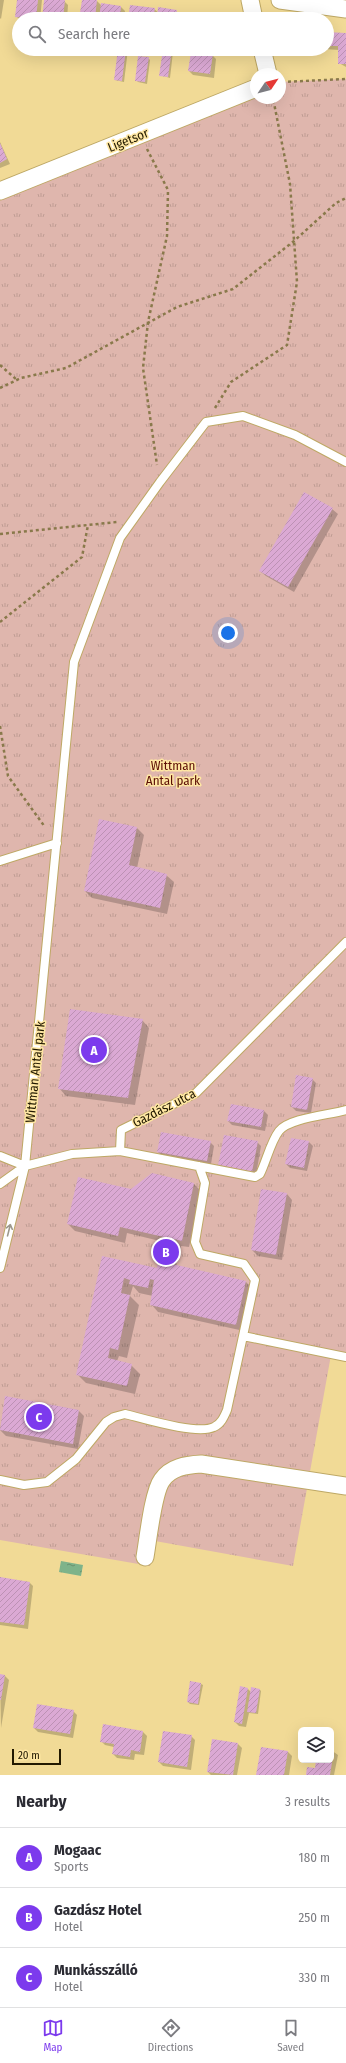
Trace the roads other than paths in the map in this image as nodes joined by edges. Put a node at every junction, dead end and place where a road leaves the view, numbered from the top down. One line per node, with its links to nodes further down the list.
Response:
1 (250, 0): 4 (street)
2 (280, 0): 3 (street)
3 (346, 9)
4 (253, 12)
5 (264, 56): 6 (street)
6 (267, 68)
7 (250, 90): 8 (street, Ligetsor)
8 (0, 191)
9 (346, 462): 10 (lane, Wittman Antal park)
10 (57, 843): 11 (lane); 16 (lane, Wittman Antal park)
11 (0, 861)
12 (346, 942): 14 (lane, Gazdász utca)
13 (346, 1110): 17 (lane)
14 (120, 1151): 16 (lane); 17 (lane)
15 (0, 1156): 16 (lane)
16 (25, 1166): 18 (lane); 19 (lane, one-way to 16)
17 (199, 1166): 20 (lane)
18 (0, 1184)
19 (0, 1268)
20 (243, 1336): 21 (lane); 22 (lane)
21 (346, 1357)
22 (0, 1480)
23 (346, 1486): 24 (street)
24 (145, 1556)

